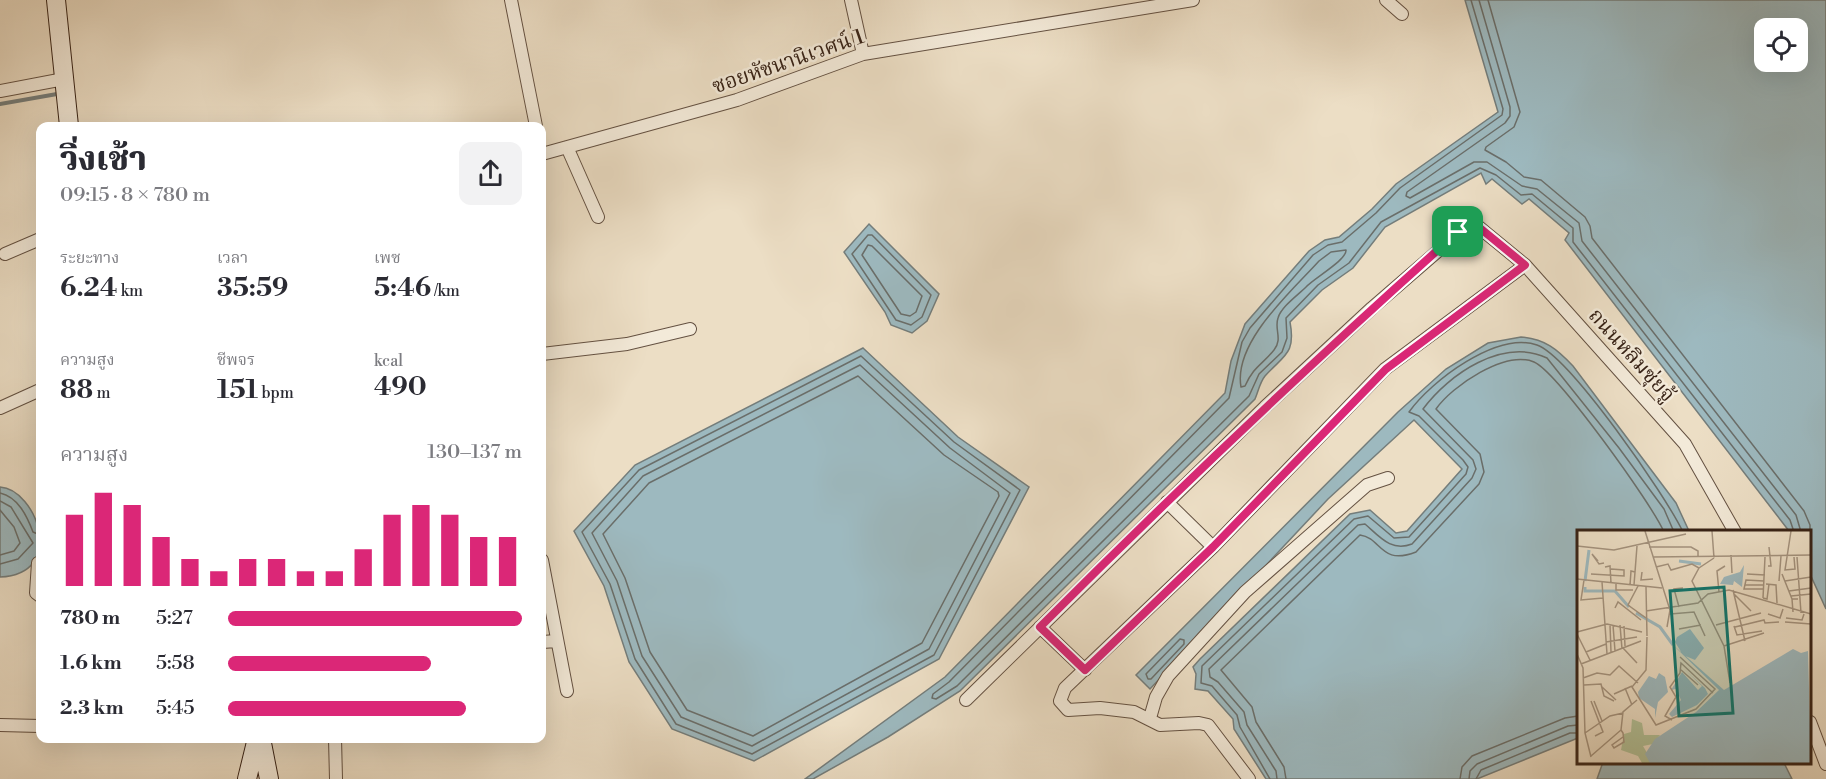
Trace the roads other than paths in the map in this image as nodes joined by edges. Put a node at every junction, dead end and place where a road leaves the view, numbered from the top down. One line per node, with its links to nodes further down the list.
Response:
1 (56, 0): 8 (street)
2 (511, 0): 11 (street)
3 (851, 0): 7 (street)
4 (1193, 0): 7 (street, ซอยหัชนานิเวศน์ 1)
5 (1386, 0): 6 (street)
6 (1402, 14)
7 (863, 54): 12 (street, ซอยหัชนานิเวศน์ 1)
8 (64, 79): 9 (street); 10 (street)
9 (0, 91)
10 (69, 122)
11 (535, 122)
12 (567, 147): 13 (street, ซอยหัชนานิเวศน์ 1); 14 (street)
13 (546, 152)
14 (598, 217)
15 (36, 241): 16 (street)
16 (5, 254)
17 (1525, 265): 23 (street, ถนนหลิมซุ่ยจู้); 24 (street, ถนนหลิมซุ่ยจู้); 25 (street)
18 (690, 329): 19 (street)
19 (546, 354)
20 (36, 392): 21 (street)
21 (0, 408)
22 (1388, 478): 33 (street)
23 (1167, 502): 25 (street); 27 (street)
24 (1734, 530)
25 (1213, 547): 30 (street)
26 (546, 582): 28 (street)
27 (1040, 627): 30 (street); 32 (street)
28 (557, 641): 29 (street); 31 (street)
29 (546, 642)
30 (1085, 670): 33 (street)
31 (567, 691)
32 (966, 700)
33 (1150, 718): 44 (street)
34 (0, 724): 35 (street)
35 (36, 726)
36 (1811, 727): 40 (street)
37 (258, 743): 41 (street)
38 (260, 743): 42 (street)
39 (335, 743): 43 (street)
40 (1826, 764)
41 (247, 779)
42 (269, 779)
43 (336, 779)
44 (1249, 779)

